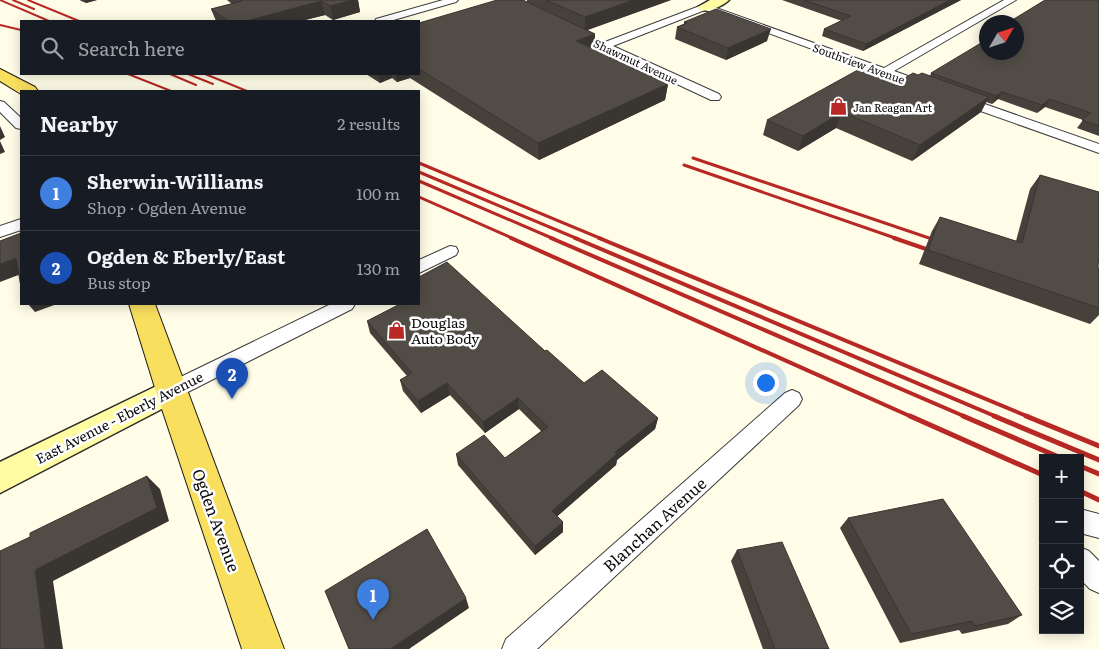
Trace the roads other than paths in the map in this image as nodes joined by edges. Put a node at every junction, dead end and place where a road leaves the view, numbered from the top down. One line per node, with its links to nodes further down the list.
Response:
1 (453, 0): 5 (street)
2 (722, 0): 4 (main road)
3 (1011, 0): 8 (street)
4 (704, 7): 7 (street); 8 (street, Southview Avenue)
5 (383, 20)
6 (589, 39): 7 (street, Shawmut Avenue)
7 (604, 46): 11 (street, Shawmut Avenue)
8 (885, 72): 14 (street, Southview Avenue)
9 (0, 74): 10 (main road)
10 (27, 90)
11 (715, 97)
12 (0, 105): 13 (street)
13 (20, 124)
14 (1099, 149)
15 (20, 224): 16 (street)
16 (0, 232)
17 (450, 251): 18 (street)
18 (420, 266)
19 (142, 305): 21 (main road, Ogden Avenue)
20 (344, 305): 21 (street, East Avenue - Eberly Avenue)
21 (171, 391): 23 (main road, East Avenue - Eberly Avenue); 28 (main road, Ogden Avenue)
22 (792, 399): 29 (street, Blanchan Avenue)
23 (0, 478)
24 (1084, 522): 25 (street)
25 (1099, 526)
26 (1084, 564): 27 (street)
27 (1099, 580)
28 (263, 649)
29 (516, 649)

